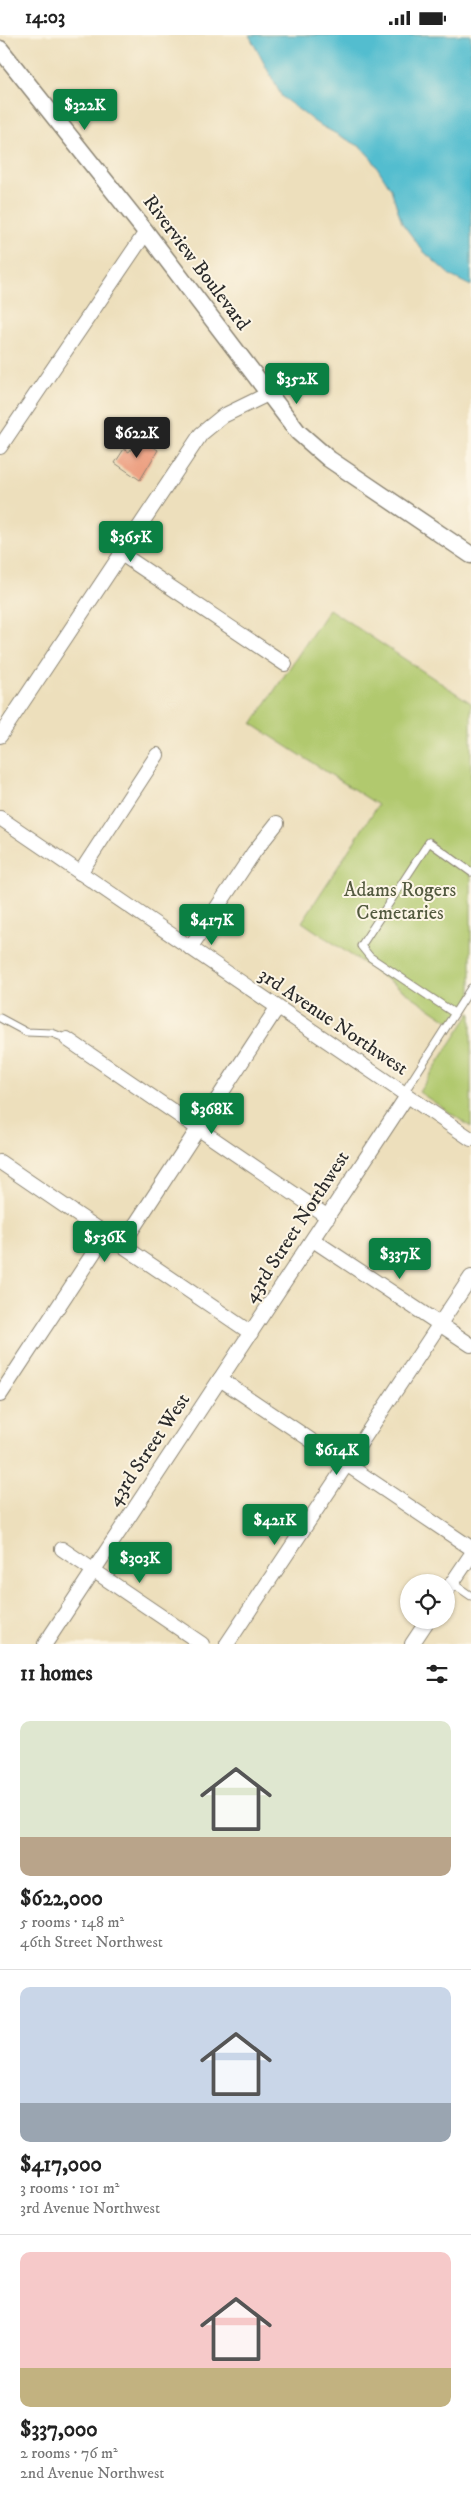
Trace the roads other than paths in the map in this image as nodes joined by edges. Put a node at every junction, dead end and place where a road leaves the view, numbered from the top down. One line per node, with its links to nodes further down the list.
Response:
1 (0, 49): 2 (street, Riverview Boulevard)
2 (146, 232): 3 (street, Riverview Boulevard); 4 (street)
3 (268, 394): 5 (street); 6 (street, Riverview Boulevard)
4 (0, 446)
5 (120, 553): 7 (street); 8 (street)
6 (471, 555)
7 (286, 664)
8 (0, 736)
9 (157, 755): 13 (street)
10 (0, 818): 13 (street, 3rd Avenue Northwest)
11 (278, 823): 14 (street)
12 (471, 872): 17 (lane)
13 (80, 873): 14 (street, 3rd Avenue Northwest)
14 (190, 948): 16 (street, 3rd Avenue Northwest)
15 (471, 988): 17 (lane)
16 (278, 1008): 20 (street, 3rd Avenue Northwest); 21 (street)
17 (454, 1013): 20 (lane)
18 (0, 1018): 19 (lane)
19 (67, 1039): 21 (street)
20 (408, 1096): 22 (street, 3rd Avenue Northwest); 24 (street, 43rd Street Northwest)
21 (199, 1129): 24 (street); 27 (street)
22 (471, 1139)
23 (0, 1162): 25 (street)
24 (328, 1217): 26 (street, 43rd Street Northwest)
25 (106, 1234): 27 (street); 33 (street)
26 (313, 1239): 29 (street); 30 (street, 43rd Street Northwest)
27 (122, 1245): 30 (street)
28 (471, 1277): 29 (street)
29 (440, 1323): 31 (street); 34 (street)
30 (251, 1333): 32 (street, 43rd Street Northwest)
31 (471, 1345)
32 (220, 1379): 34 (street); 38 (street, 43rd Street West)
33 (0, 1395)
34 (346, 1465): 35 (street); 45 (street)
35 (471, 1548)
36 (62, 1549): 38 (street)
37 (471, 1555): 39 (street)
38 (94, 1570): 43 (street, 43rd Street West); 44 (street)
39 (455, 1579)
40 (455, 1590): 41 (lane)
41 (471, 1596)
42 (422, 1629): 46 (street)
43 (45, 1644)
44 (202, 1644)
45 (227, 1644)
46 (412, 1644)

